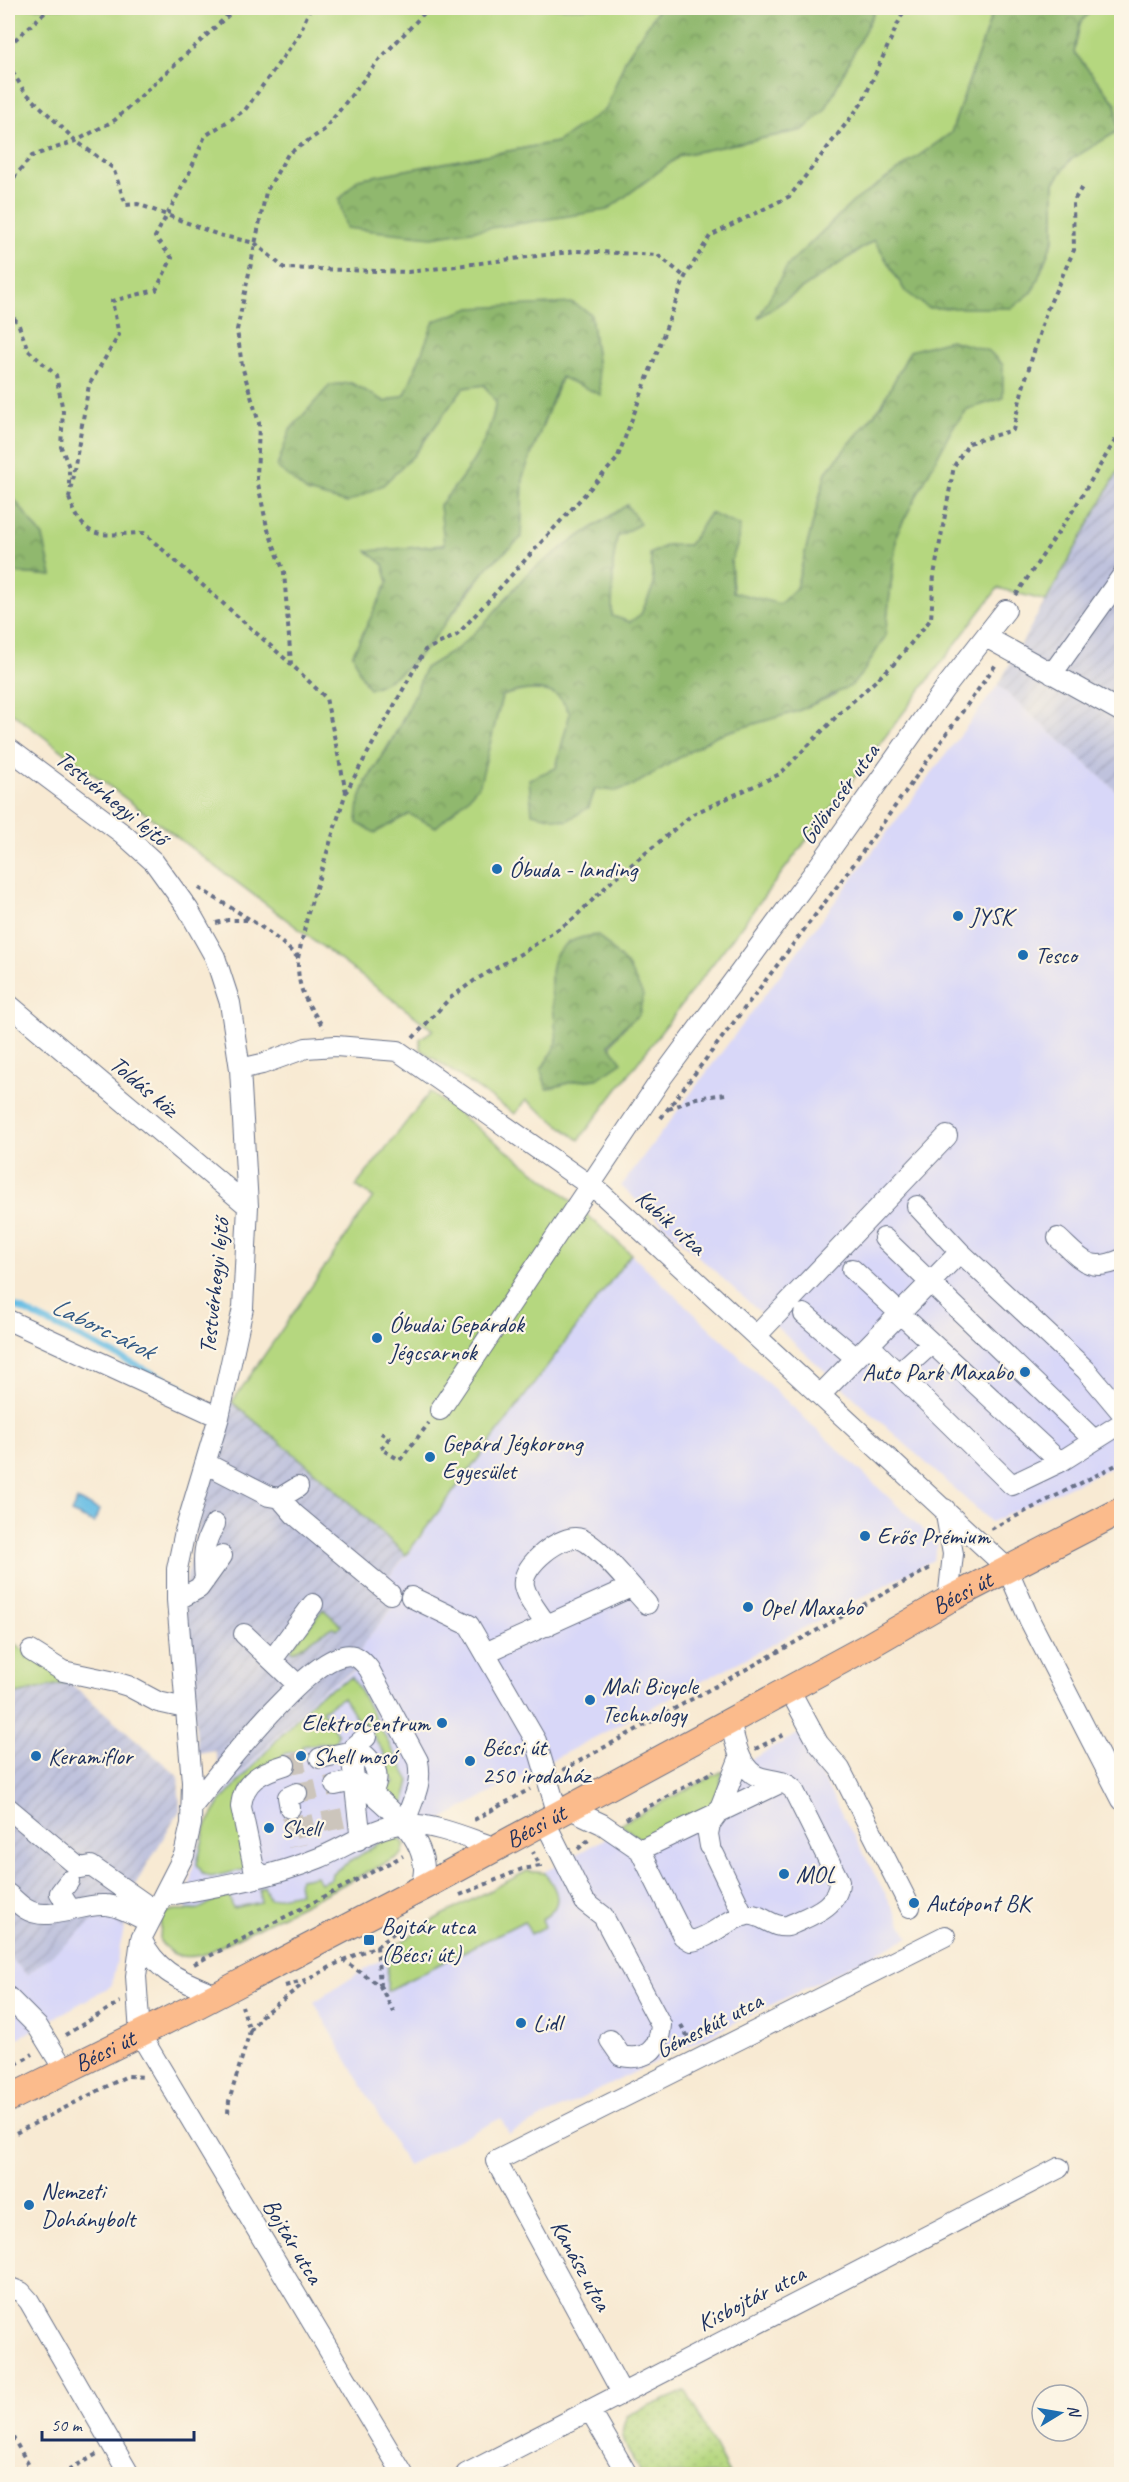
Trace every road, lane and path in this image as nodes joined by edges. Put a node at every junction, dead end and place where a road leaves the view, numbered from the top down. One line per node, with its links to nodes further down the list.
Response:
1 (50, 8): 6 (path)
2 (236, 8): 8 (path)
3 (310, 8): 11 (path)
4 (429, 8): 12 (path)
5 (905, 8): 13 (path)
6 (8, 46)
7 (8, 64): 8 (path)
8 (76, 141): 10 (path); 11 (path)
9 (1084, 184): 32 (path)
10 (8, 185)
11 (166, 215): 12 (path); 16 (path)
12 (255, 243): 13 (path); 21 (path)
13 (685, 277): 25 (path)
14 (8, 311): 16 (path)
15 (1122, 429): 18 (path)
16 (69, 498): 21 (path)
17 (1122, 576): 22 (street)
18 (1006, 610): 19 (street, Gölöncsér utca)
19 (986, 637): 20 (street); 38 (street, Gölöncsér utca)
20 (1007, 649): 22 (street); 35 (path)
21 (291, 664): 25 (path)
22 (1052, 674): 23 (street)
23 (1122, 712)
24 (8, 748): 28 (street, Testvérhegyi lejtő)
25 (346, 792): 29 (path)
26 (193, 885): 27 (path)
27 (248, 920): 28 (path); 29 (path)
28 (200, 930): 33 (street, Testvérhegyi lejtő)
29 (298, 958): 31 (path)
30 (8, 1004): 39 (street, Toldás köz)
31 (336, 1046): 32 (street); 33 (street)
32 (398, 1051): 38 (street, Kubik utca)
33 (240, 1069): 39 (street, Testvérhegyi lejtő)
34 (726, 1094): 35 (path)
35 (668, 1109): 36 (path)
36 (661, 1118)
37 (946, 1136): 50 (street)
38 (589, 1183): 50 (street, Kubik utca); 55 (street, Gölöncsér utca)
39 (248, 1206): 57 (street, Testvérhegyi lejtő)
40 (917, 1206): 43 (street)
41 (884, 1238): 46 (street)
42 (1058, 1238): 44 (street)
43 (960, 1252): 46 (street); 56 (street)
44 (1122, 1259)
45 (852, 1269): 48 (street)
46 (930, 1283): 48 (street); 60 (street)
47 (804, 1314): 52 (street)
48 (899, 1314): 51 (street); 52 (street)
49 (8, 1320): 57 (street)
50 (757, 1335): 54 (street, Kubik utca)
51 (931, 1344): 53 (street); 61 (street)
52 (862, 1352): 53 (street); 54 (street)
53 (898, 1374): 61 (street)
54 (821, 1394): 65 (street, Kubik utca)
55 (440, 1410): 59 (path)
56 (1122, 1413)
57 (219, 1417): 62 (street, Testvérhegyi lejtő)
58 (1122, 1423): 60 (street)
59 (381, 1433)
60 (1094, 1440): 61 (street)
61 (1060, 1461)
62 (205, 1463): 64 (street); 74 (street, Testvérhegyi lejtő)
63 (298, 1487): 64 (street)
64 (280, 1498): 72 (street)
65 (945, 1509): 69 (street, Kubik utca); 75 (street)
66 (1122, 1510): 69 (main road, Bécsi út)
67 (215, 1524): 70 (street)
68 (222, 1556): 70 (street)
69 (1007, 1568): 75 (main road, Bécsi út); 96 (street)
70 (205, 1580): 74 (street)
71 (631, 1587): 77 (street); 78 (street); 78 (street)
72 (390, 1594)
73 (411, 1598): 81 (street)
74 (177, 1600): 85 (street, Testvérhegyi lejtő)
75 (948, 1600): 84 (main road, Bécsi út)
76 (314, 1604): 82 (street)
77 (647, 1604)
78 (547, 1626): 81 (street)
79 (244, 1634): 82 (street)
80 (30, 1651): 85 (street)
81 (485, 1653): 101 (street)
82 (272, 1660): 83 (street)
83 (298, 1685): 98 (street); 103 (street)
84 (789, 1689): 86 (main road, Bécsi út); 114 (street)
85 (185, 1708): 98 (street, Testvérhegyi lejtő)
86 (730, 1721): 89 (street); 101 (main road, Bécsi út)
87 (786, 1733): 89 (path)
88 (366, 1737): 91 (street)
89 (740, 1757): 93 (street); 100 (street); 104 (path)
90 (320, 1758): 91 (street)
91 (352, 1760): 94 (street); 95 (street)
92 (285, 1765): 110 (street)
93 (782, 1782): 100 (street); 116 (street)
94 (345, 1783): 95 (street); 102 (street)
95 (372, 1793): 99 (street)
96 (1122, 1800)
97 (8, 1808): 117 (street)
98 (191, 1808): 117 (street, Testvérhegyi lejtő)
99 (388, 1810): 102 (street); 103 (street)
100 (718, 1813): 107 (street); 116 (street)
101 (558, 1815): 104 (street); 106 (main road, Bécsi út); 108 (street)
102 (351, 1816): 105 (street)
103 (405, 1824): 105 (street); 106 (street); 112 (street)
104 (609, 1828): 107 (street); 108 (path)
105 (358, 1840): 110 (street)
106 (496, 1848): 112 (main road, Bécsi út)
107 (640, 1850): 116 (street)
108 (564, 1860): 109 (path); 130 (street)
109 (540, 1866)
110 (263, 1876): 117 (street)
111 (69, 1881): 115 (street)
112 (422, 1888): 125 (main road, Bécsi út)
113 (8, 1894): 115 (street)
114 (910, 1907)
115 (70, 1909): 117 (street)
116 (744, 1916)
117 (152, 1917): 125 (street); 129 (street, Testvérhegyi lejtő)
118 (945, 1936): 136 (street, Gémeskút utca)
119 (377, 1946): 121 (path)
120 (309, 1979): 121 (path); 122 (path); 128 (path)
121 (380, 1986): 127 (path)
122 (278, 1989)
123 (8, 1997): 132 (street)
124 (250, 2001): 126 (path)
125 (224, 2003): 126 (path); 129 (main road, Bécsi út)
126 (242, 2005): 128 (path)
127 (394, 2012)
128 (250, 2031): 134 (path)
129 (140, 2034): 131 (street, Bojtár utca); 132 (main road, Bécsi út)
130 (610, 2040)
131 (160, 2069): 135 (path); 146 (street, Bojtár utca)
132 (65, 2071): 133 (main road, Bécsi út)
133 (8, 2099)
134 (228, 2114)
135 (8, 2137)
136 (496, 2161): 139 (street, Kanász utca)
137 (1059, 2168): 139 (street, Kisbojtár utca)
138 (8, 2287): 142 (street)
139 (622, 2393): 140 (street, Kisbojtár utca)
140 (590, 2410): 147 (street, Kisbojtár utca); 148 (street)
141 (8, 2429): 143 (path)
142 (111, 2446): 144 (path); 145 (street)
143 (34, 2475)
144 (61, 2475)
145 (129, 2475)
146 (403, 2475)
147 (466, 2475)
148 (627, 2475)

